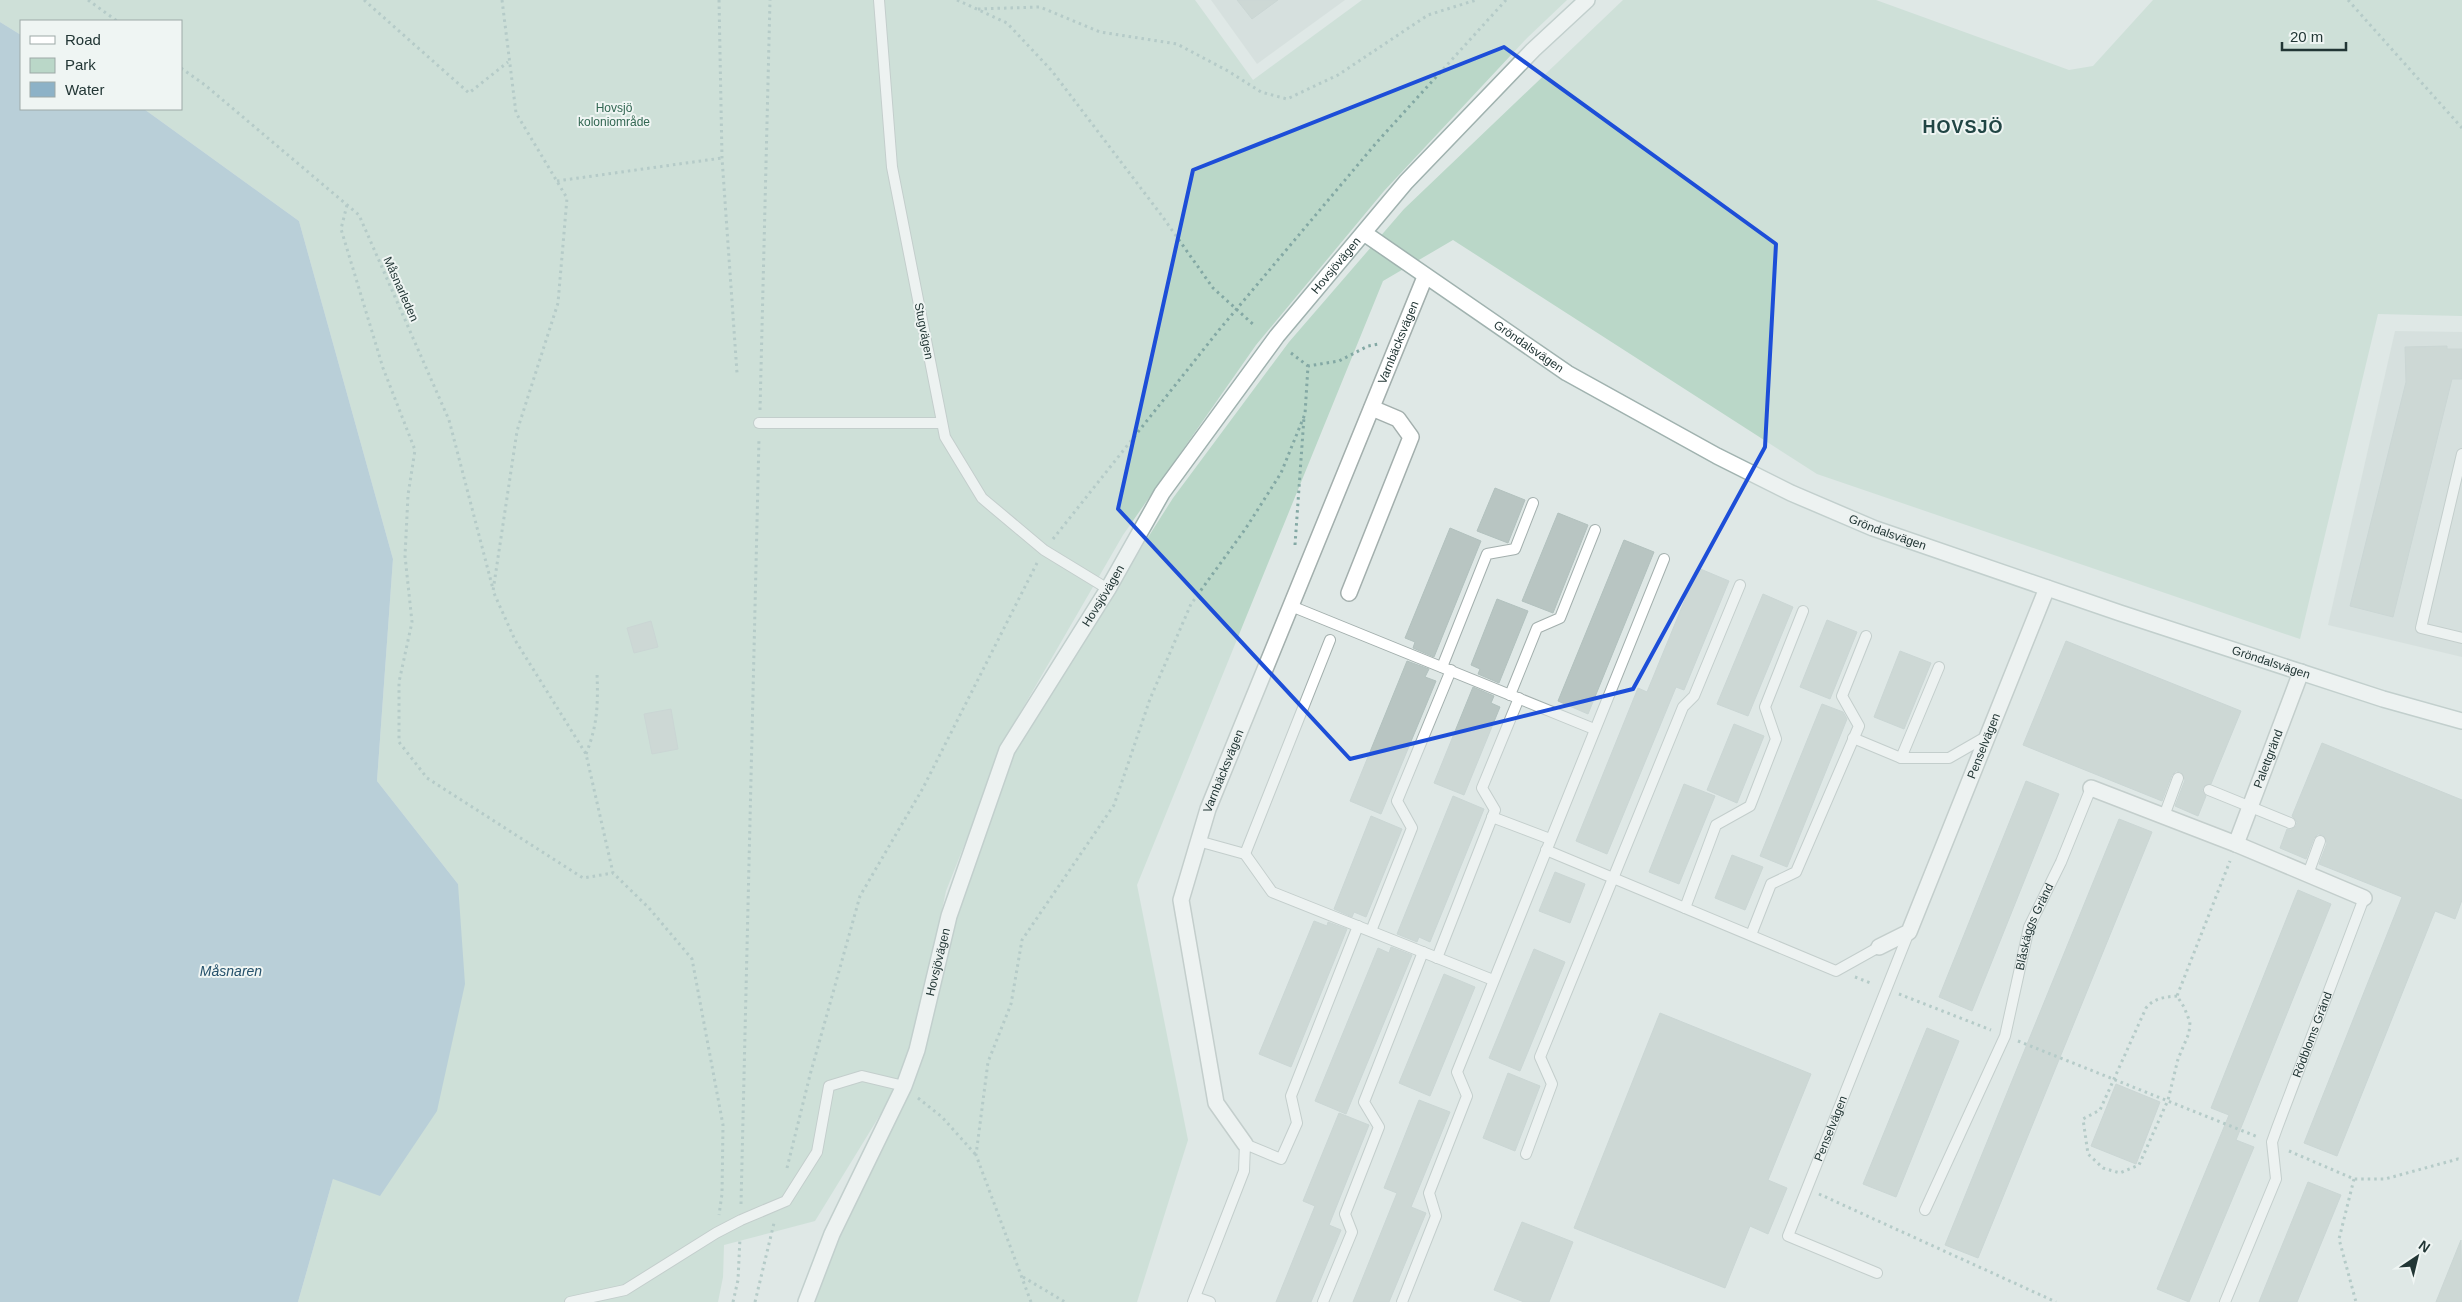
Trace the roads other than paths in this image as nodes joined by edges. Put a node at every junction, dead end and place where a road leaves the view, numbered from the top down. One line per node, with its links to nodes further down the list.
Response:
1 (879, 0): 7 (lane, Stugvägen)
2 (1587, 0): 3 (street, Hovsjövägen)
3 (1364, 233): 4 (street, Gröndalsvägen); 14 (street, Hovsjövägen)
4 (1425, 276): 5 (street, Varnbäcksvägen); 13 (street, Gröndalsvägen)
5 (1372, 408): 15 (street); 16 (street, Varnbäcksvägen)
6 (759, 423): 7 (lane)
7 (941, 423): 14 (lane, Stugvägen)
8 (2462, 454): 19 (lane)
9 (1533, 504): 22 (lane)
10 (1596, 530): 24 (lane)
11 (1664, 558): 26 (lane)
12 (1740, 585): 44 (lane)
13 (2047, 588): 23 (street, Gröndalsvägen); 27 (street, Penselvägen)
14 (1108, 589): 55 (street, Hovsjövägen)
15 (1349, 594)
16 (1291, 606): 22 (lane); 38 (street, Varnbäcksvägen)
17 (1803, 611): 46 (lane)
18 (1866, 636): 28 (lane)
19 (2462, 638)
20 (1330, 640): 42 (lane)
21 (1939, 667): 29 (lane)
22 (1446, 668): 24 (lane); 48 (lane)
23 (2301, 672): 25 (street, Gröndalsvägen); 33 (street, Palettgränd)
24 (1514, 696): 26 (lane); 35 (lane)
25 (2462, 721)
26 (1594, 729): 37 (lane)
27 (1989, 734): 29 (lane); 49 (street, Penselvägen)
28 (1853, 738): 29 (lane); 50 (lane)
29 (1902, 758)
30 (2178, 778): 34 (lane)
31 (2091, 788): 34 (street, Blåskäggs Gränd); 58 (lane, Blåskäggs Gränd)
32 (2209, 790): 33 (lane)
33 (2250, 807): 36 (lane); 40 (street, Palettgränd)
34 (2164, 816): 40 (street, Blåskäggs Gränd)
35 (1492, 817): 37 (lane); 53 (lane)
36 (2290, 823)
37 (1550, 839): 41 (lane)
38 (1198, 841): 42 (lane); 56 (street, Varnbäcksvägen)
39 (2320, 841): 43 (lane)
40 (2236, 844): 43 (street, Rödbloms Gränd)
41 (1546, 850): 44 (lane); 54 (lane)
42 (1246, 854): 47 (lane)
43 (2308, 874): 45 (street, Rödbloms Gränd)
44 (1613, 878): 46 (lane); 57 (lane)
45 (2364, 898): 66 (lane, Rödbloms Gränd)
46 (1684, 908): 50 (lane)
47 (1358, 926): 48 (lane); 56 (lane)
48 (1371, 931): 52 (lane)
49 (1910, 932): 51 (street); 59 (lane, Penselvägen)
50 (1751, 935): 51 (lane)
51 (1879, 947)
52 (1423, 952): 53 (lane); 64 (lane)
53 (1437, 958): 54 (lane)
54 (1493, 980): 65 (lane)
55 (904, 1086): 61 (lane); 62 (street, Hovsjövägen)
56 (1245, 1144): 60 (lane)
57 (1526, 1154)
58 (1925, 1210)
59 (1877, 1273)
60 (1194, 1299): 63 (lane)
61 (570, 1302)
62 (806, 1302)
63 (1210, 1302)
64 (1323, 1302)
65 (1402, 1302)
66 (2225, 1302)

